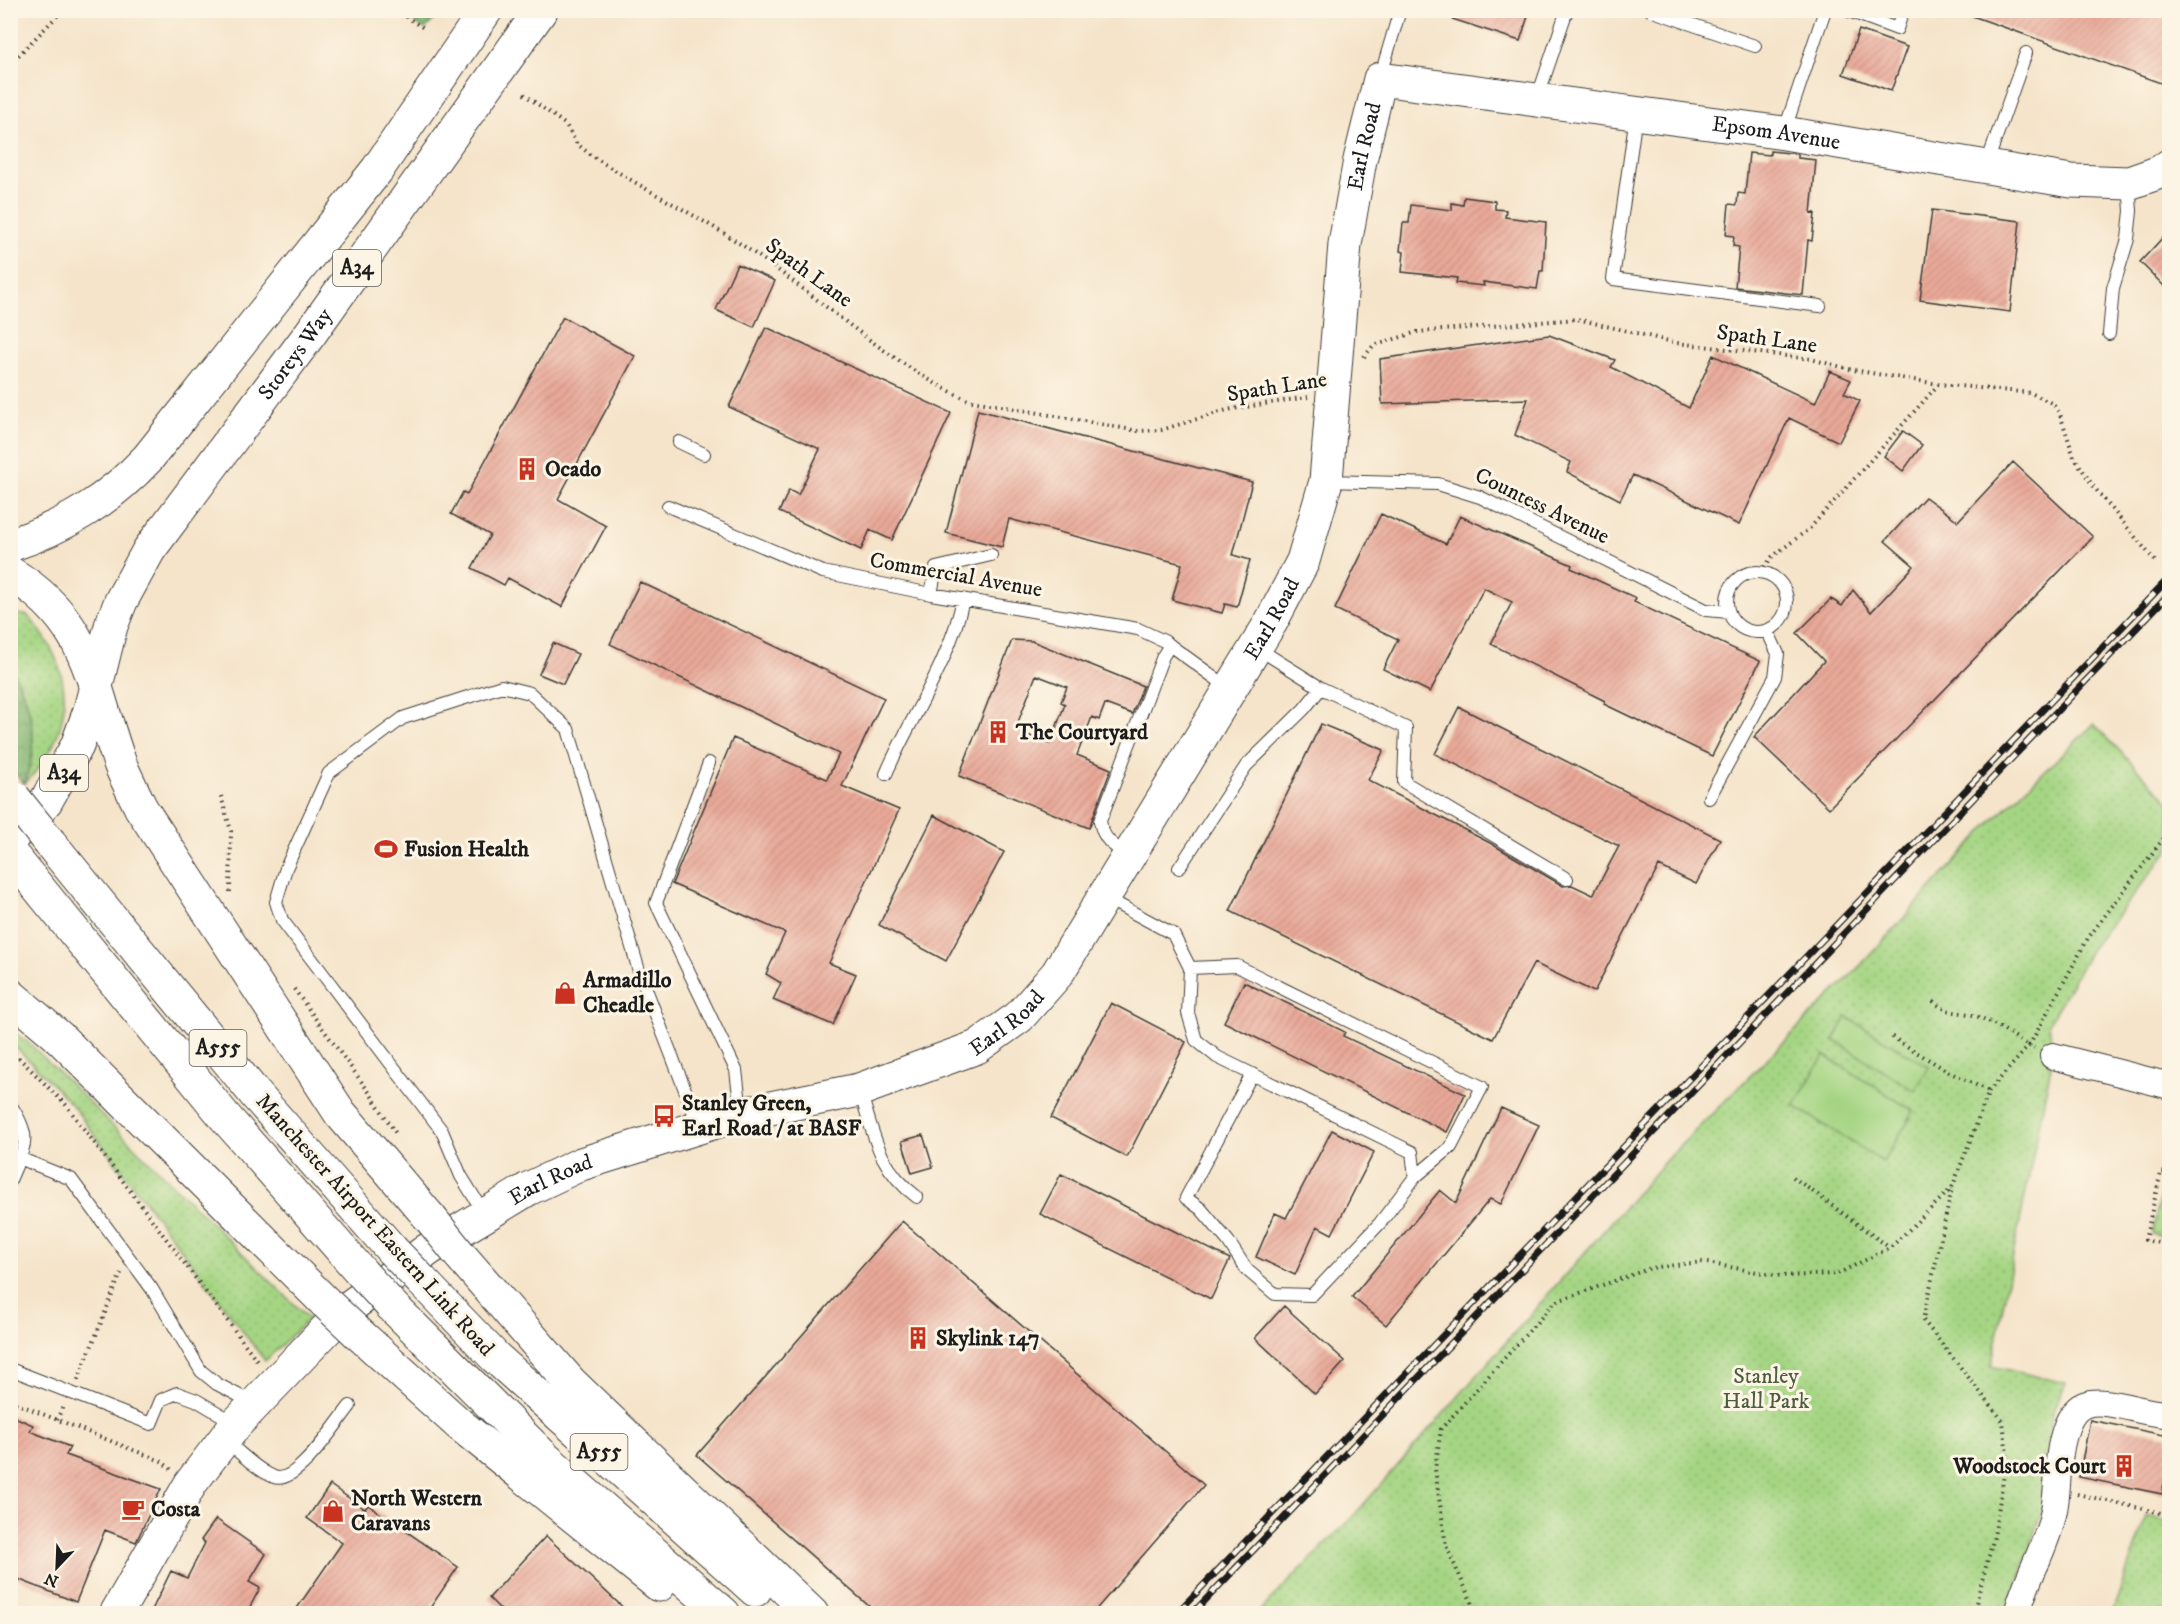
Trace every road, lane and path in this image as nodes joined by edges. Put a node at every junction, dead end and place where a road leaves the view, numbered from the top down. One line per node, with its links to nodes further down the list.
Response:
1 (63, 10): 14 (path)
2 (396, 10): 11 (path)
3 (541, 10): 45 (main road, Storeys Way / A34)
4 (1400, 10): 15 (lane, Earl Road)
5 (1567, 10): 17 (lane)
6 (1650, 10): 12 (lane)
7 (1825, 10): 19 (lane)
8 (1846, 10): 9 (lane)
9 (1903, 10)
10 (481, 17): 32 (main road, A34)
11 (425, 29)
12 (1755, 46)
13 (2026, 54): 21 (lane)
14 (10, 64)
15 (1380, 79): 17 (main road, Epsom Avenue); 27 (main road, Earl Road)
16 (524, 94): 27 (path, Spath Lane)
17 (1537, 100): 18 (main road, Epsom Avenue)
18 (1636, 113): 19 (main road, Epsom Avenue); 23 (lane)
19 (1784, 134): 21 (main road, Epsom Avenue)
20 (2169, 165): 22 (main road, Epsom Avenue)
21 (1985, 167): 22 (main road, Epsom Avenue)
22 (2129, 183): 24 (lane)
23 (1820, 306)
24 (2109, 334)
25 (1360, 365): 26 (path, Spath Lane)
26 (1938, 384): 36 (path, Spath Lane); 37 (path)
27 (1332, 394): 30 (main road, Earl Road)
28 (679, 442): 29 (lane)
29 (704, 454)
30 (1326, 481): 41 (lane, Countess Avenue); 44 (main road, Earl Road)
31 (668, 506): 39 (lane, Commercial Avenue)
32 (74, 519): 33 (main road); 34 (main road, A34)
33 (10, 520)
34 (10, 545)
35 (991, 555): 39 (lane)
36 (2155, 561)
37 (1761, 572): 41 (lane); 42 (lane)
38 (10, 573): 45 (main road)
39 (931, 594): 40 (lane, Commercial Avenue)
40 (963, 599): 43 (lane, Commercial Avenue); 49 (lane)
41 (1729, 612): 42 (lane)
42 (1767, 630): 52 (lane)
43 (1170, 645): 47 (lane, Commercial Avenue); 55 (lane)
44 (1256, 648): 46 (lane); 47 (main road, Earl Road)
45 (96, 681): 54 (main road, A34); 103 (main road, bridge)
46 (1321, 688): 57 (lane); 58 (lane)
47 (1230, 689): 55 (main road, Earl Road)
48 (709, 764): 74 (lane)
49 (886, 774)
50 (12, 796): 102 (main road, Manchester Airport Eastern Link Road / A555, bridge)
51 (221, 796): 60 (path)
52 (1709, 798)
53 (2169, 830): 66 (path)
54 (10, 839)
55 (1130, 856): 59 (main road, Earl Road)
56 (17, 861): 101 (main road, Manchester Airport Eastern Link Road / A555, bridge)
57 (1179, 868)
58 (1567, 879)
59 (1105, 898): 61 (lane); 71 (main road, Earl Road)
60 (230, 904)
61 (1190, 968): 69 (lane); 79 (lane)
62 (288, 982): 76 (path)
63 (10, 995): 100 (main road, bridge)
64 (1933, 1001): 66 (path)
65 (1892, 1037): 72 (path)
66 (2029, 1046): 68 (path); 72 (path)
67 (10, 1049): 89 (path)
68 (2053, 1056): 70 (street)
69 (1252, 1074): 79 (lane); 79 (lane)
70 (2169, 1086)
71 (860, 1090): 74 (main road, Earl Road); 83 (lane)
72 (1989, 1091): 82 (path)
73 (10, 1104): 77 (lane)
74 (741, 1114): 75 (main road, Earl Road)
75 (699, 1126): 84 (main road, Earl Road); 84 (lane)
76 (403, 1145)
77 (19, 1158): 81 (lane); 87 (lane)
78 (2169, 1173): 85 (path)
79 (1415, 1177)
80 (1793, 1177): 86 (path)
81 (10, 1180)
82 (1952, 1188): 86 (path); 105 (path)
83 (917, 1197)
84 (485, 1214): 89 (main road, Earl Road)
85 (2169, 1245)
86 (1890, 1248): 104 (path)
87 (128, 1255): 90 (path); 95 (lane)
88 (10, 1369): 90 (lane)
89 (277, 1379): 95 (main road, Earl Road)
90 (73, 1394): 94 (path); 95 (lane)
91 (10, 1401): 94 (path)
92 (350, 1406): 95 (lane)
93 (2169, 1414): 106 (street)
94 (57, 1420): 96 (path)
95 (238, 1422): 96 (main road, Earl Road)
96 (191, 1483): 99 (main road, Earl Road)
97 (2093, 1498): 98 (path)
98 (2169, 1515)
99 (116, 1614)
100 (699, 1614)
101 (724, 1614)
102 (785, 1614)
103 (812, 1614)
104 (1477, 1614)
105 (1973, 1614)
106 (2017, 1614)

